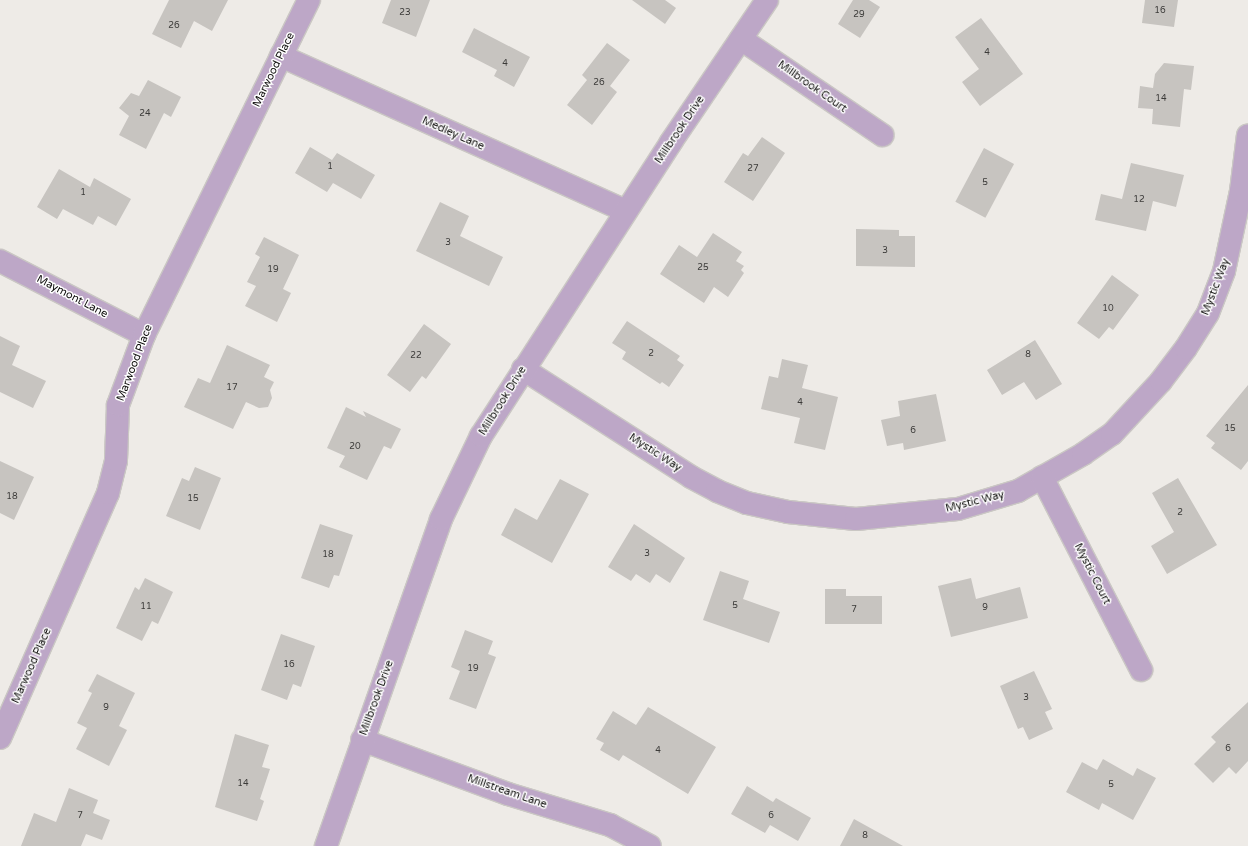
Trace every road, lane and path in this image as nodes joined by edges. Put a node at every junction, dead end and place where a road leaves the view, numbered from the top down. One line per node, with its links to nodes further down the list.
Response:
1 (309, 0): 4 (street, Marwood Place)
2 (767, 0): 3 (street, Millbrook Drive)
3 (741, 39): 6 (street, Millbrook Court); 7 (street, Millbrook Drive)
4 (281, 56): 7 (street, Medley Lane); 9 (street, Marwood Place)
5 (1248, 135): 11 (street, Mystic Way)
6 (882, 136)
7 (626, 211): 10 (street, Millbrook Drive)
8 (0, 261): 9 (street, Maymont Lane)
9 (144, 335): 13 (street, Marwood Place)
10 (523, 369): 11 (street, Mystic Way); 14 (street, Millbrook Drive)
11 (1042, 477): 12 (street, Mystic Court)
12 (1141, 670)
13 (0, 738)
14 (362, 740): 15 (street, Millbrook Drive); 16 (street, Millstream Lane)
15 (326, 846)
16 (650, 846)

